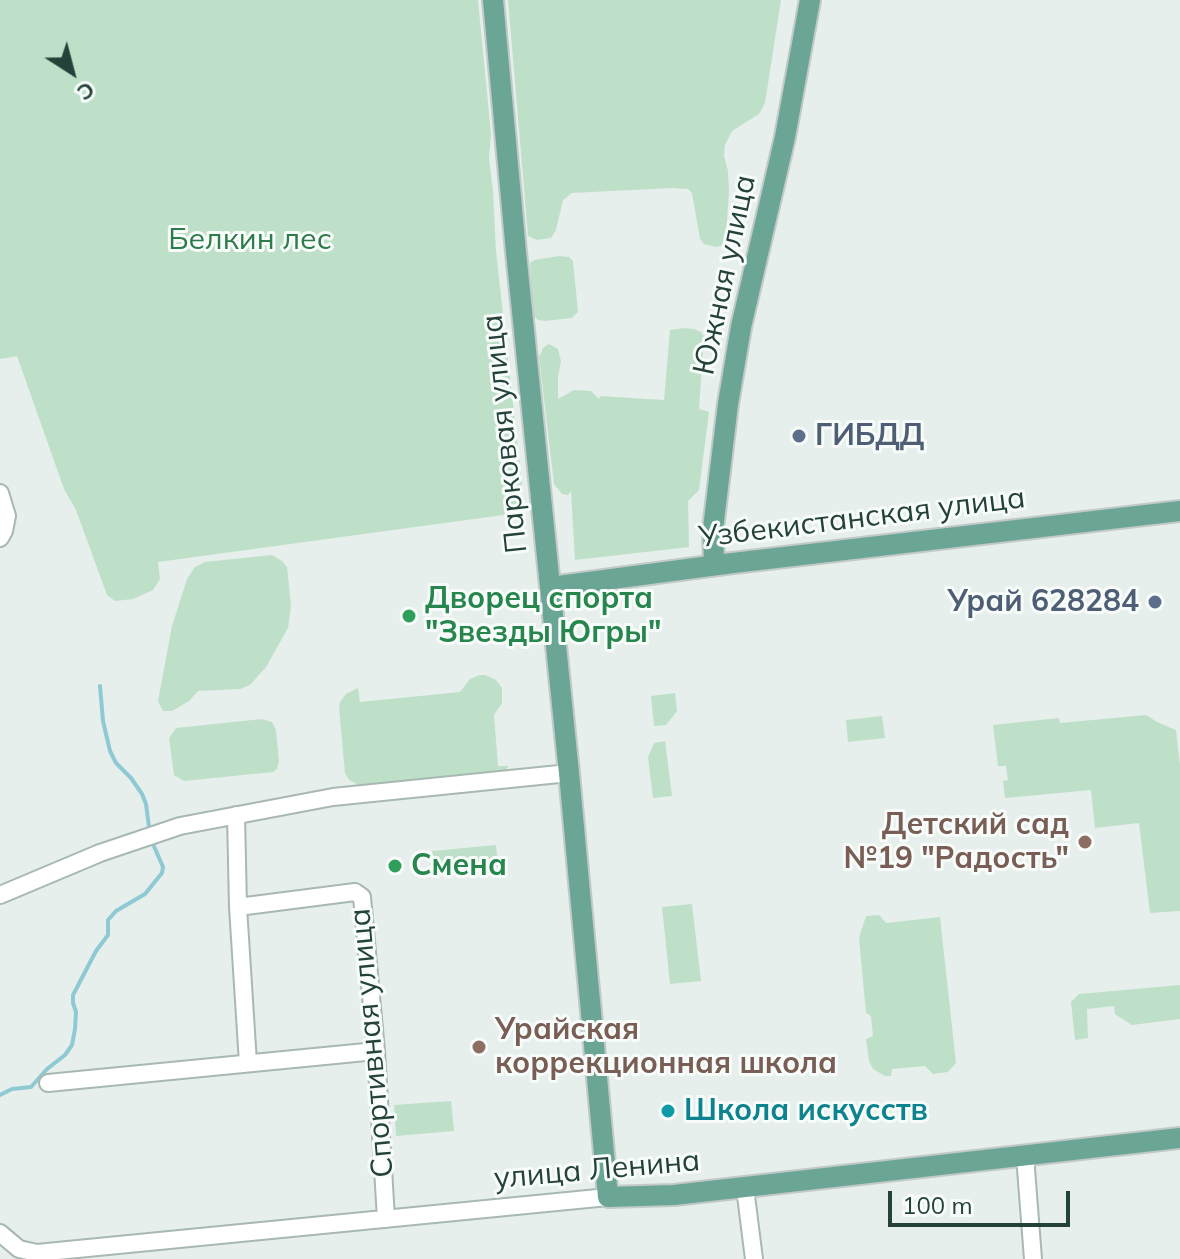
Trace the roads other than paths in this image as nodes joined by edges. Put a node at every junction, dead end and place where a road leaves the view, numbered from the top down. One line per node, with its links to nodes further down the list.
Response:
1 (493, 0): 7 (main road, Парковая улица)
2 (810, 0): 6 (main road, Южная улица)
3 (0, 493): 5 (street)
4 (1180, 511): 6 (main road, Узбекистанская улица)
5 (0, 538)
6 (714, 565): 7 (main road, Узбекистанская улица)
7 (551, 587): 8 (main road, Парковая улица)
8 (569, 773): 9 (street); 18 (main road, Парковая улица)
9 (236, 815): 10 (street); 11 (street)
10 (3, 888)
11 (238, 907): 12 (street, Спортивная улица); 13 (street)
12 (376, 1051): 13 (street); 19 (street, Спортивная улица)
13 (248, 1063): 14 (street)
14 (48, 1083)
15 (1180, 1138): 16 (main road, улица Ленина)
16 (1025, 1156): 17 (main road, улица Ленина); 23 (street)
17 (745, 1188): 18 (main road, улица Ленина); 22 (street)
18 (608, 1197): 19 (street, улица Ленина)
19 (386, 1219): 21 (street, улица Ленина)
20 (0, 1233): 21 (street)
21 (16, 1254)
22 (754, 1259)
23 (1033, 1259)

